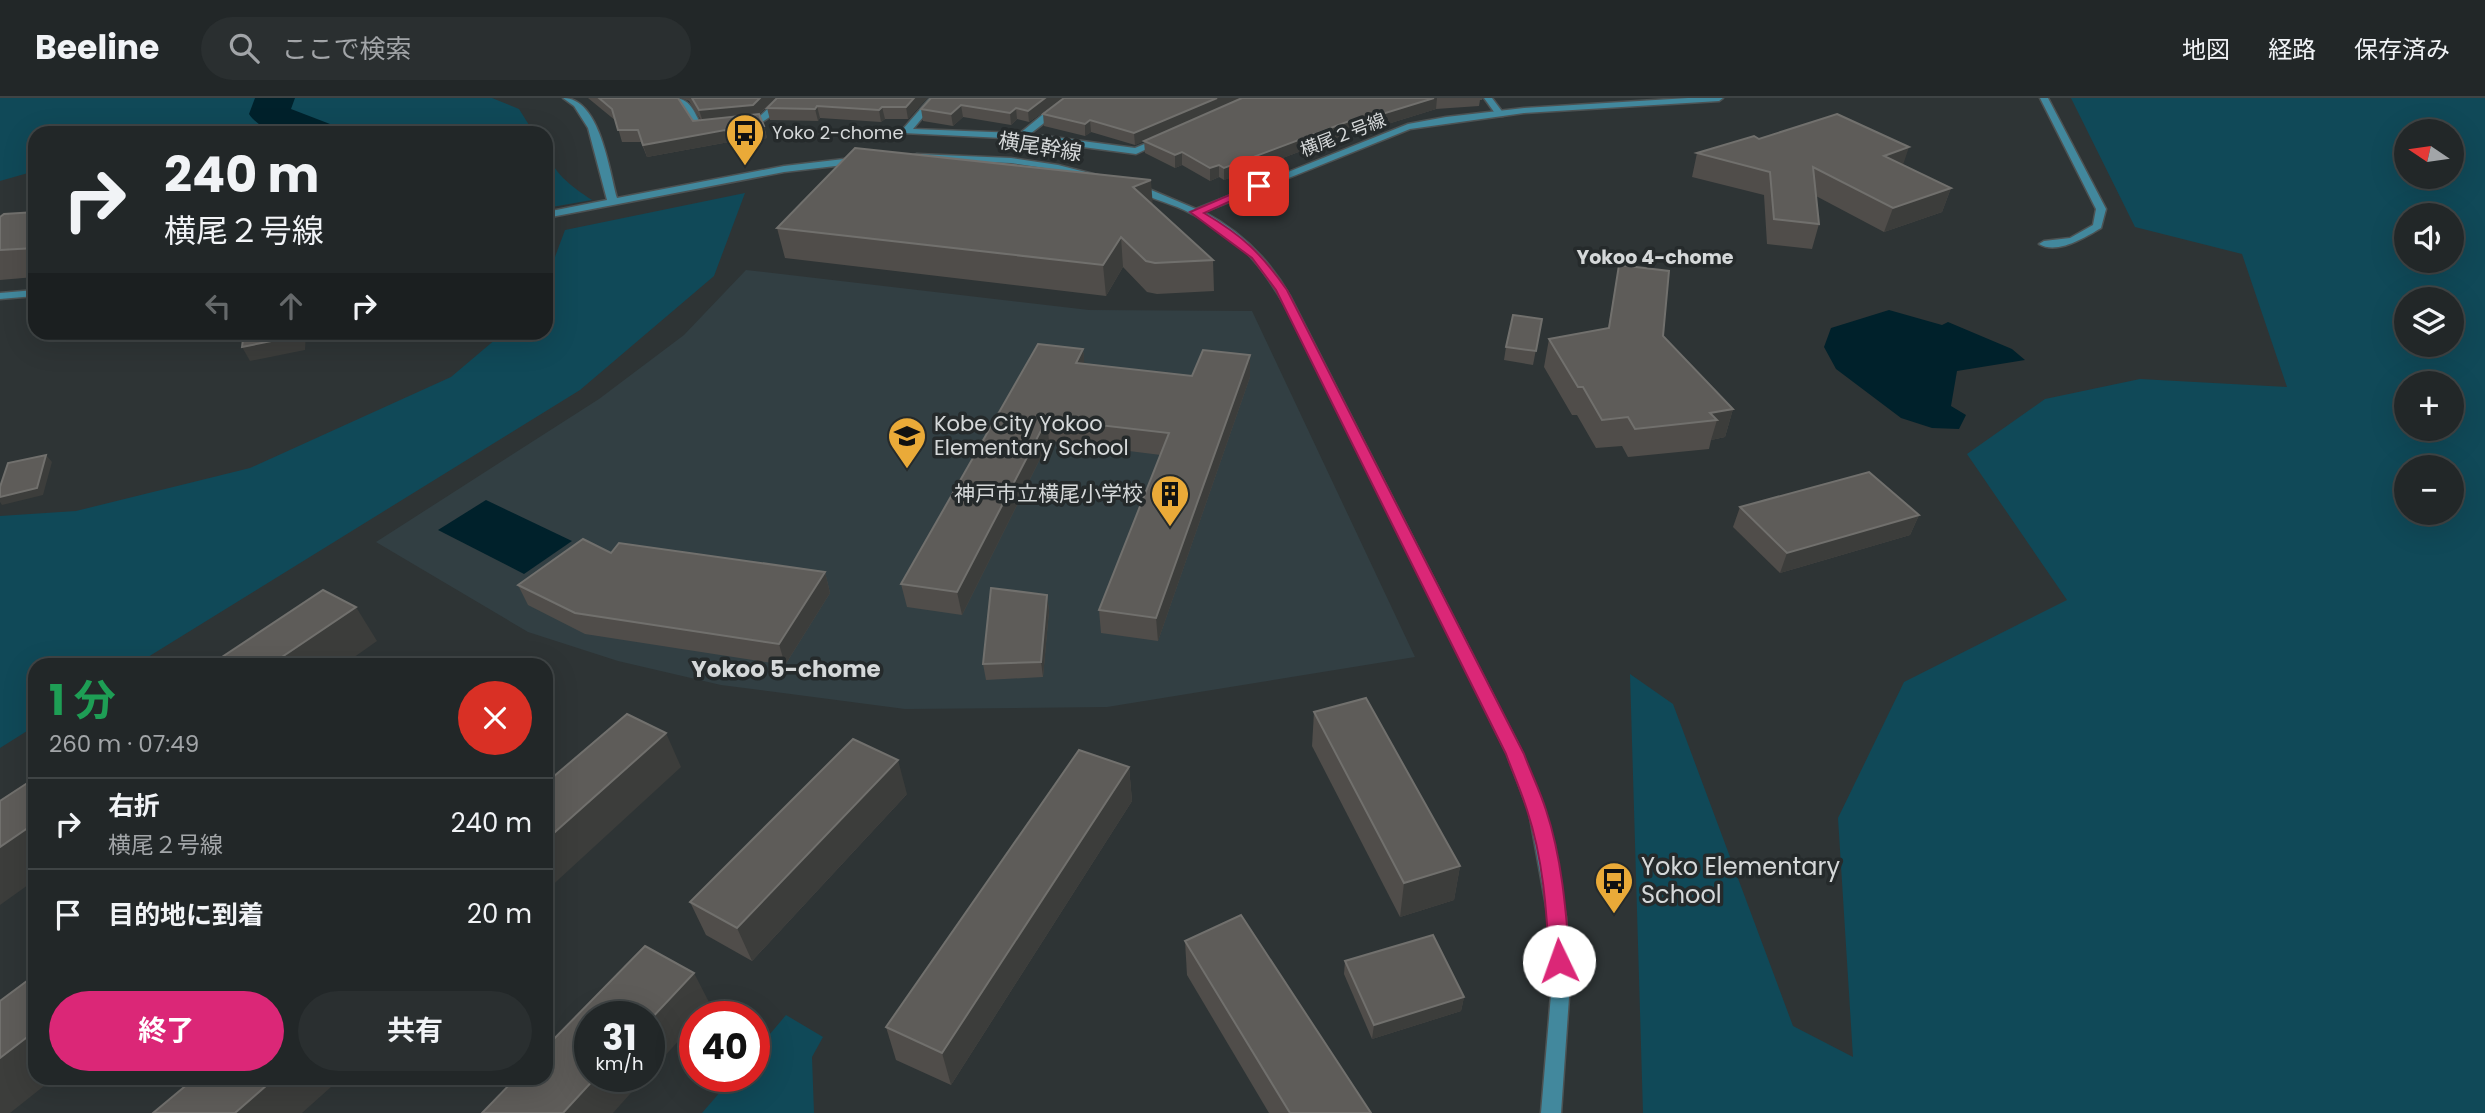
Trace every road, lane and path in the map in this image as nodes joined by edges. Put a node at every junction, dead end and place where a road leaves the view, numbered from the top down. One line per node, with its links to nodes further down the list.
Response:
1 (567, 98): 16 (street)
2 (677, 98): 11 (street)
3 (783, 98): 10 (street)
4 (935, 98): 13 (street)
5 (1079, 98): 13 (street)
6 (1488, 98): 9 (street)
7 (1719, 98): 9 (street, 横尾２号線)
8 (2044, 98): 19 (street)
9 (1500, 114): 17 (street, 横尾２号線)
10 (735, 124)
11 (723, 125)
12 (1173, 135): 13 (street)
13 (1022, 136)
14 (909, 157): 17 (street, 横尾幹線)
15 (872, 159): 16 (street)
16 (613, 203): 18 (street)
17 (1196, 212): 22 (street, 横尾幹線)
18 (553, 214)
19 (2044, 244)
20 (28, 294): 21 (street)
21 (0, 296)
22 (1551, 1113)

